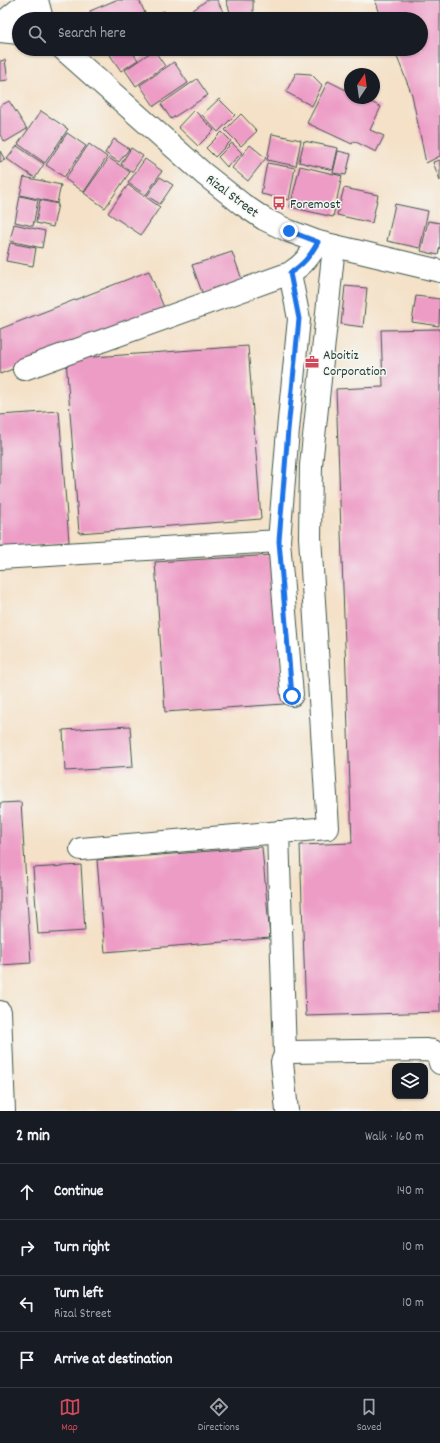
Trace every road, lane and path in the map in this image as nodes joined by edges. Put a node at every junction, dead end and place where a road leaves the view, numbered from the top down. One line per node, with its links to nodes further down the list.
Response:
1 (30, 0): 3 (main road)
2 (38, 0): 4 (main road)
3 (16, 12)
4 (41, 12)
5 (12, 15): 6 (main road)
6 (0, 25)
7 (0, 31): 8 (main road)
8 (12, 32)
9 (71, 56): 10 (main road, Rizal Street)
10 (326, 244): 11 (main road, Rizal Street); 12 (main road); 17 (main road)
11 (440, 272)
12 (290, 273): 13 (main road); 14 (main road)
13 (24, 368)
14 (279, 541): 15 (main road); 16 (main road)
15 (0, 558)
16 (292, 696)
17 (278, 832): 18 (main road); 20 (main road)
18 (81, 849)
19 (0, 1012): 22 (main road)
20 (284, 1055): 21 (main road); 23 (main road)
21 (440, 1063)
22 (4, 1111)
23 (287, 1111)

